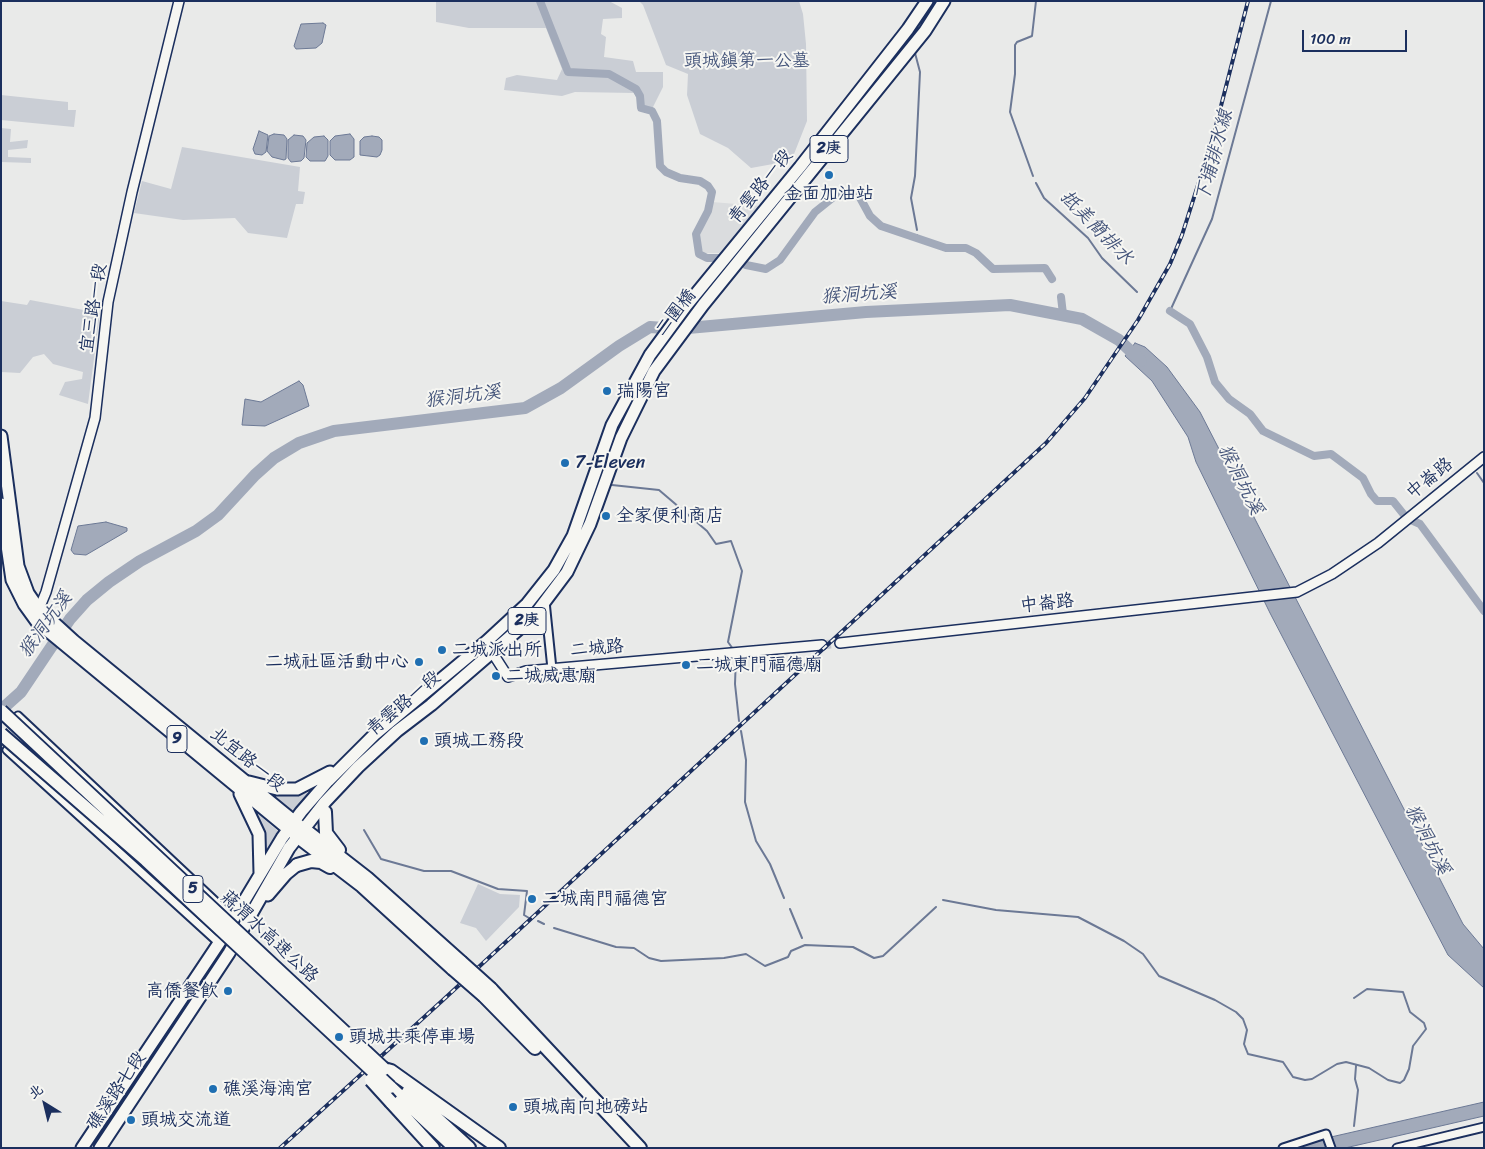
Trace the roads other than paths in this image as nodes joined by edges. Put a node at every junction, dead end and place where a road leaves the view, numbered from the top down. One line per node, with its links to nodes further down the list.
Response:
1 (179, 1): 12 (street, 宜三路一段)
2 (927, 1): 5 (main road, 青雲路一段 / 2庚)
3 (944, 1): 4 (main road, 青雲路一段 / 2庚)
4 (712, 295): 6 (main road, 二圍橋 / 2庚)
5 (693, 298): 7 (main road, 二圍橋 / 2庚)
6 (668, 352): 11 (main road, 青雲路一段 / 2庚)
7 (650, 355): 13 (main road, 青雲路一段 / 2庚)
8 (1, 436): 12 (main road, 9)
9 (1484, 457): 14 (street, 中崙路)
10 (1, 504): 12 (main road, 9)
11 (545, 602): 16 (main road, 青雲路一段 / 2庚); 17 (street)
12 (39, 616): 25 (main road, 北宜路一段 / 9)
13 (487, 641): 16 (street, 二城路); 18 (main road, 青雲路一段 / 2庚)
14 (840, 643)
15 (822, 645): 17 (street, 二城路)
16 (492, 654): 17 (street, 二城路); 19 (main road, 青雲路一段 / 2庚)
17 (552, 669)
18 (450, 672): 19 (street); 24 (main road, 青雲路一段 / 2庚)
19 (458, 681): 26 (main road, 青雲路一段 / 2庚)
20 (1, 711): 37 (highway, 蔣渭水高速公路 / 5, bridge)
21 (18, 716): 32 (street)
22 (1, 734): 34 (highway, 蔣渭水高速公路 / 5, bridge)
23 (8, 750): 33 (street)
24 (348, 760): 25 (main road); 27 (main road, 青雲路一段 / 2庚)
25 (241, 785): 27 (main road, 北宜路一段 / 9); 29 (main road)
26 (325, 807): 27 (main road, 青雲路一段 / 2庚); 30 (highway)
27 (296, 830): 29 (main road, 青雲路一段); 30 (highway); 31 (main road, 青雲路一段)
28 (297, 865): 30 (highway); 31 (main road)
29 (260, 875): 32 (main road, 青雲路一段)
30 (365, 882): 39 (highway, bridge)
31 (254, 909): 36 (main road, 青雲路一段)
32 (234, 919): 33 (main road, 青雲路一段)
33 (219, 943): 35 (main road, 青雲路一段)
34 (315, 1019): 37 (highway, 蔣渭水高速公路 / 5, bridge); 42 (highway, bridge)
35 (147, 1050): 40 (main road, 礁溪路七段)
36 (163, 1054): 41 (main road, 礁溪路七段)
37 (395, 1081): 43 (highway, 蔣渭水高速公路 / 5); 44 (highway, 蔣渭水高速公路 / 5); 45 (highway)
38 (1484, 1128): 48 (street)
39 (636, 1146)
40 (82, 1148)
41 (100, 1148)
42 (434, 1148)
43 (455, 1148)
44 (469, 1148)
45 (499, 1148)
46 (1284, 1148): 47 (street)
47 (1330, 1148)
48 (1397, 1148)

